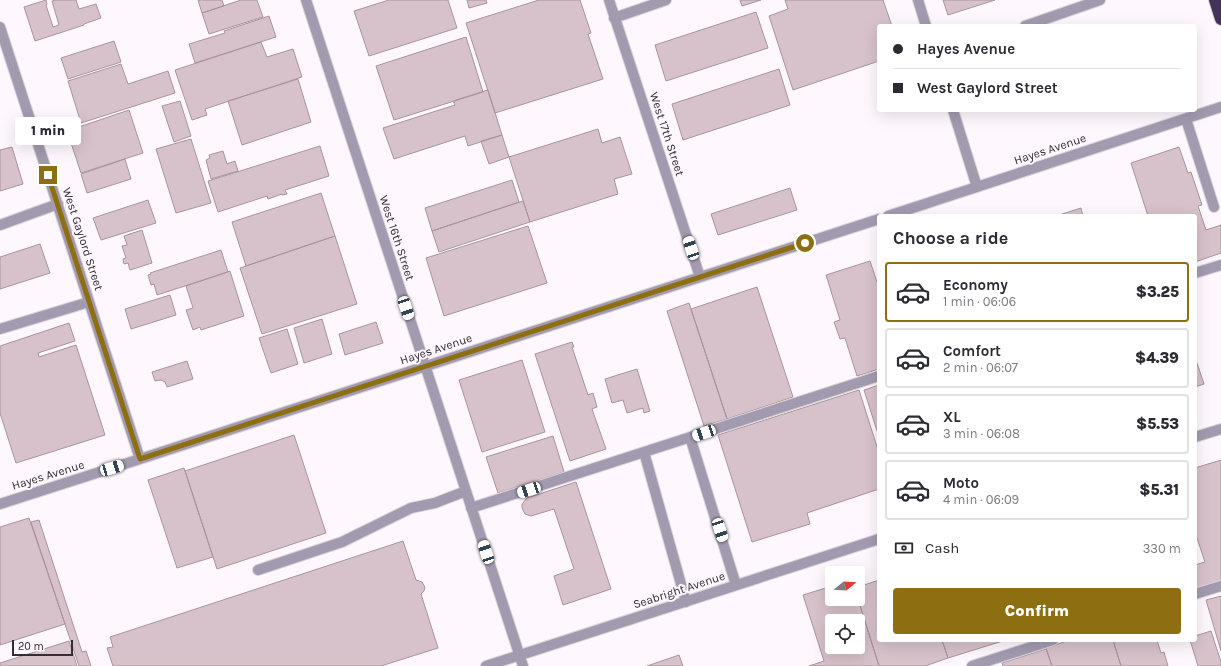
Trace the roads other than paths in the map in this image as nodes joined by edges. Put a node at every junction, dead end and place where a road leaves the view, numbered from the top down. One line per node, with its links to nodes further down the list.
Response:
1 (306, 0): 26 (street, West 16th Street)
2 (609, 0): 7 (street, West 17th Street)
3 (666, 0): 7 (street)
4 (918, 0): 9 (street)
5 (1100, 0): 10 (street)
6 (1215, 0): 8 (highway)
7 (614, 18): 23 (street, West 17th Street)
8 (1221, 19)
9 (925, 24)
10 (1032, 24)
11 (0, 27): 16 (street, West Gaylord Street)
12 (1221, 107): 14 (street, Hayes Avenue)
13 (953, 112): 15 (street)
14 (1186, 119): 15 (street, Hayes Avenue); 17 (street)
15 (977, 187): 18 (street, Hayes Avenue)
16 (58, 204): 20 (street); 24 (street, West Gaylord Street)
17 (1214, 206)
18 (894, 214)
19 (877, 220): 23 (street, Hayes Avenue)
20 (0, 225)
21 (1221, 265): 22 (street)
22 (1197, 272)
23 (700, 277): 26 (street, Hayes Avenue)
24 (89, 302): 25 (street); 32 (street, West Gaylord Street)
25 (0, 329)
26 (425, 366): 32 (street, Hayes Avenue); 33 (street, West 16th Street)
27 (877, 377): 30 (street)
28 (1221, 429): 29 (street)
29 (1197, 436)
30 (690, 437): 31 (street); 38 (street)
31 (644, 452): 35 (street); 41 (street)
32 (140, 459): 34 (street, Hayes Avenue)
33 (466, 491): 35 (street, West 16th Street); 37 (street)
34 (0, 504)
35 (472, 508): 43 (street, West 16th Street)
36 (877, 540): 38 (street, Seabright Avenue)
37 (258, 570)
38 (736, 585): 41 (street, Seabright Avenue)
39 (1221, 586): 40 (street)
40 (1197, 593)
41 (686, 602): 43 (street, Seabright Avenue)
42 (1047, 642): 46 (street)
43 (519, 655): 44 (street, Seabright Avenue); 45 (street, West 16th Street)
44 (486, 666)
45 (523, 666)
46 (972, 666)

